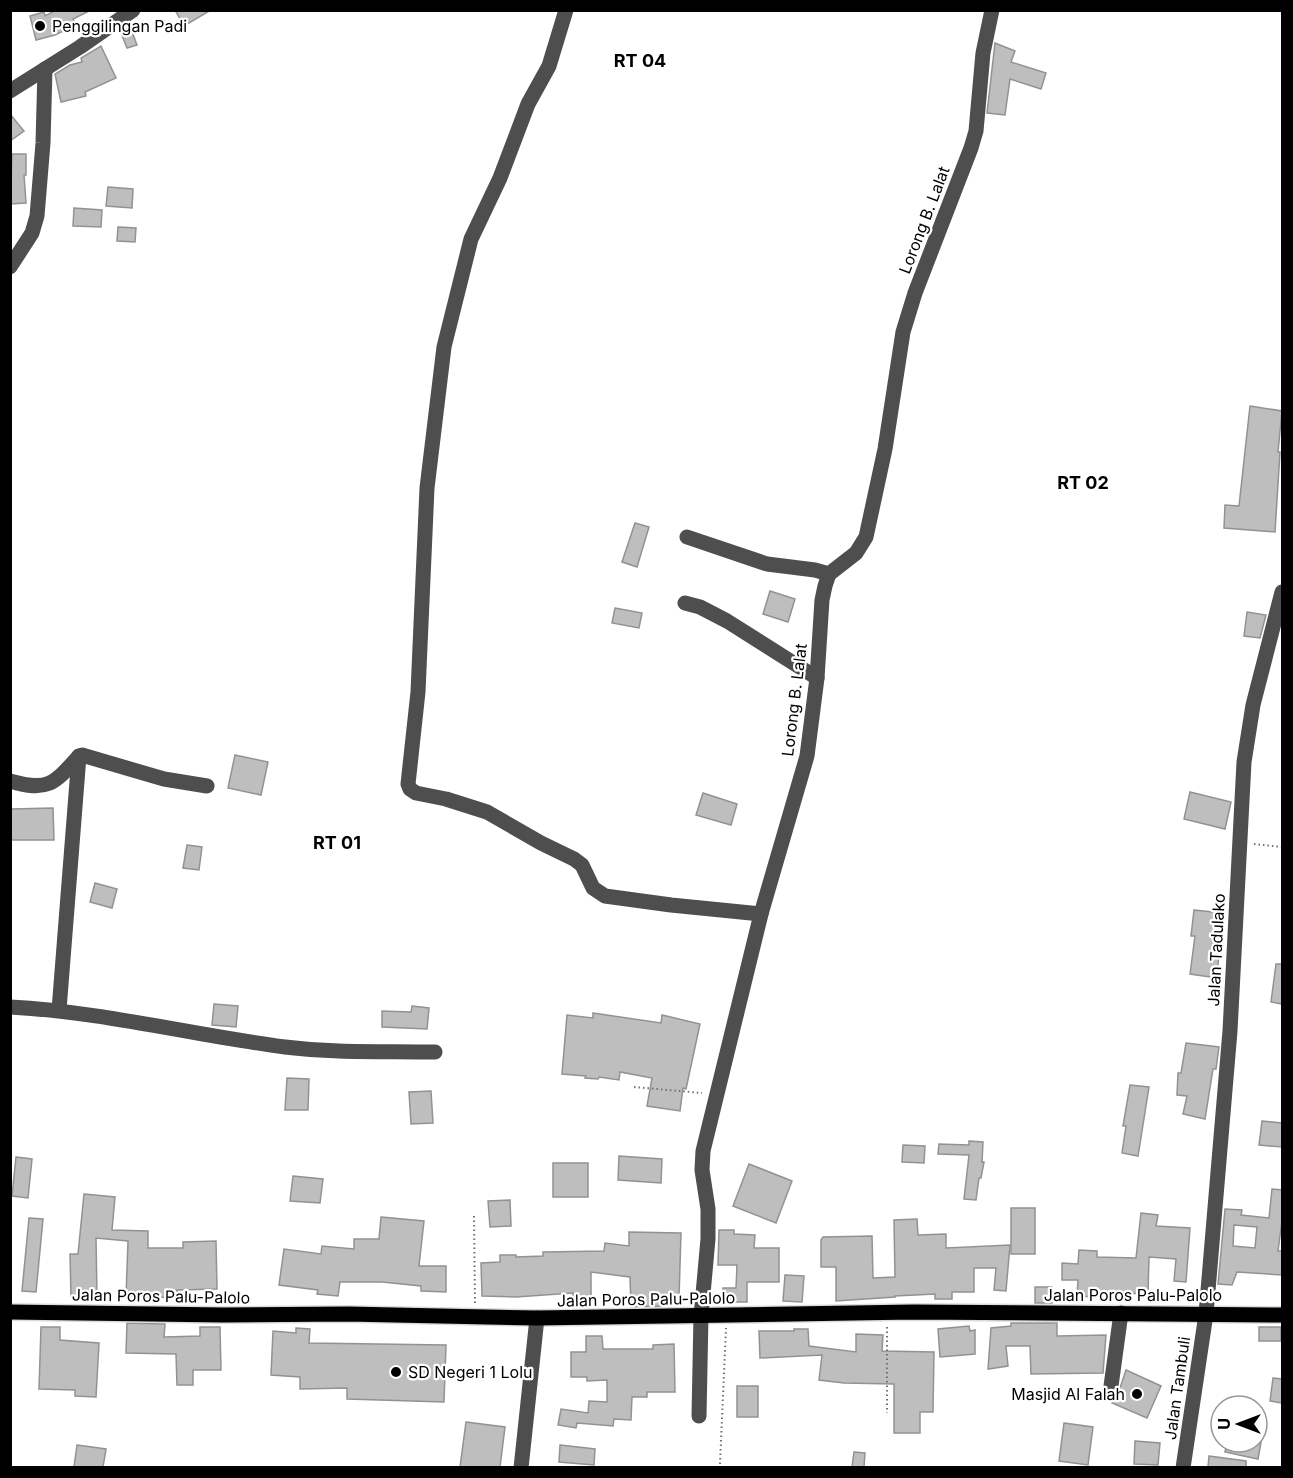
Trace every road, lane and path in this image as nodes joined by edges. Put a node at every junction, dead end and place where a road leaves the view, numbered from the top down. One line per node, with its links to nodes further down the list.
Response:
1 (133, 10): 4 (street)
2 (566, 10): 17 (street)
3 (992, 10): 8 (street, Lorong B. Lalat)
4 (45, 69): 5 (street); 6 (street)
5 (10, 91)
6 (10, 267)
7 (687, 537): 8 (street)
8 (829, 574): 11 (street, Lorong B. Lalat)
9 (1282, 592): 15 (street, Jalan Tadulako)
10 (685, 603): 11 (street)
11 (817, 678): 17 (street, Lorong B. Lalat)
12 (78, 756): 13 (street); 14 (street); 19 (street)
13 (10, 781)
14 (207, 786)
15 (1239, 843): 16 (path); 27 (street, Jalan Tadulako)
16 (1282, 847)
17 (761, 914): 22 (street, Lorong B. Lalat)
18 (10, 1007): 19 (street)
19 (59, 1010): 20 (street)
20 (435, 1052)
21 (634, 1087): 22 (path)
22 (717, 1095): 30 (street, Lorong B. Lalat)
23 (474, 1216): 29 (path)
24 (10, 1311): 29 (main road, Jalan Poros Palu-Palolo)
25 (887, 1312): 26 (main road, Jalan Poros Palu-Palolo); 31 (main road, Jalan Poros Palu-Palolo); 34 (path)
26 (1121, 1313): 27 (main road, Jalan Poros Palu-Palolo); 33 (street)
27 (1206, 1314): 28 (main road, Jalan Poros Palu-Palolo); 38 (street, Jalan Tambuli)
28 (1282, 1315)
29 (475, 1316): 32 (main road, Jalan Poros Palu-Palolo)
30 (701, 1316): 31 (main road, Jalan Poros Palu-Palolo); 32 (main road, Jalan Poros Palu-Palolo); 35 (street, Lorong B. Lalat)
31 (726, 1316): 36 (path)
32 (537, 1318): 37 (street)
33 (1111, 1386)
34 (887, 1413)
35 (699, 1416)
36 (720, 1464)
37 (521, 1467)
38 (1183, 1467)

